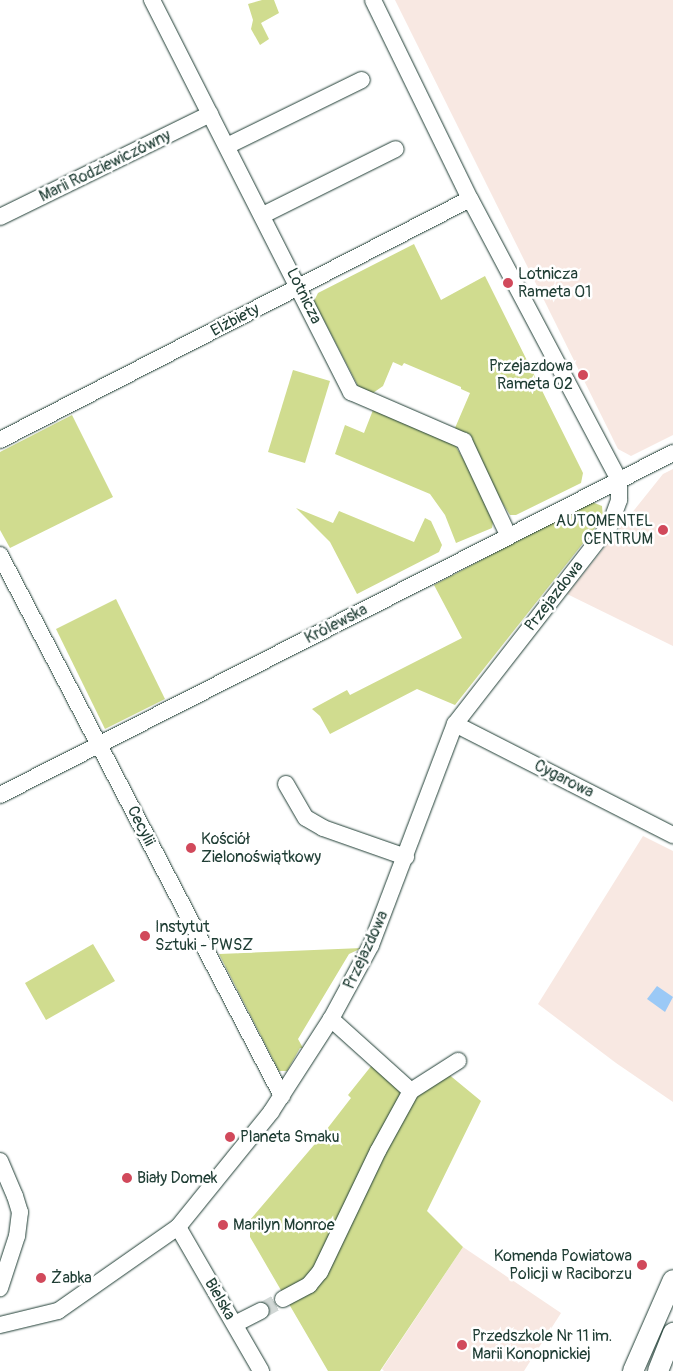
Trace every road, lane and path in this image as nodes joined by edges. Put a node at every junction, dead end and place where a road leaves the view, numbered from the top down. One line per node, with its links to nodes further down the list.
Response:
1 (152, 0): 4 (street, Lotnicza)
2 (373, 0): 7 (street)
3 (362, 80): 5 (street)
4 (210, 114): 5 (street, Lotnicza); 9 (street, Marii Rodziewiczówny)
5 (227, 146): 8 (street, Lotnicza)
6 (396, 148): 8 (street)
7 (470, 199): 10 (street, Elżbiety); 13 (street)
8 (262, 215): 10 (street, Lotnicza)
9 (0, 218)
10 (299, 286): 11 (street, Elżbiety); 14 (street, Lotnicza)
11 (0, 440)
12 (673, 453): 13 (street, Królewska)
13 (619, 480): 14 (street, Królewska); 16 (street, Przejazdowa)
14 (508, 535): 17 (street, Królewska)
15 (0, 555): 17 (street, Cecylii)
16 (455, 724): 20 (street, Cygarowa); 21 (street, Przejazdowa)
17 (100, 745): 19 (street, Królewska); 25 (street, Cecylii)
18 (286, 784): 21 (street)
19 (0, 795)
20 (673, 835)
21 (406, 857): 22 (street, Przejazdowa)
22 (332, 1020): 24 (street); 25 (street, Przejazdowa)
23 (458, 1061): 24 (street)
24 (411, 1091): 30 (street)
25 (282, 1096): 27 (street, Przejazdowa)
26 (0, 1161): 29 (street)
27 (178, 1227): 32 (street, Bielska); 33 (street, Przejazdowa)
28 (673, 1280): 36 (street)
29 (0, 1288)
30 (283, 1299)
31 (261, 1311): 32 (street)
32 (235, 1324): 35 (street, Bielska)
33 (0, 1325)
34 (673, 1333): 37 (street)
35 (261, 1371)
36 (633, 1371)
37 (658, 1371)

